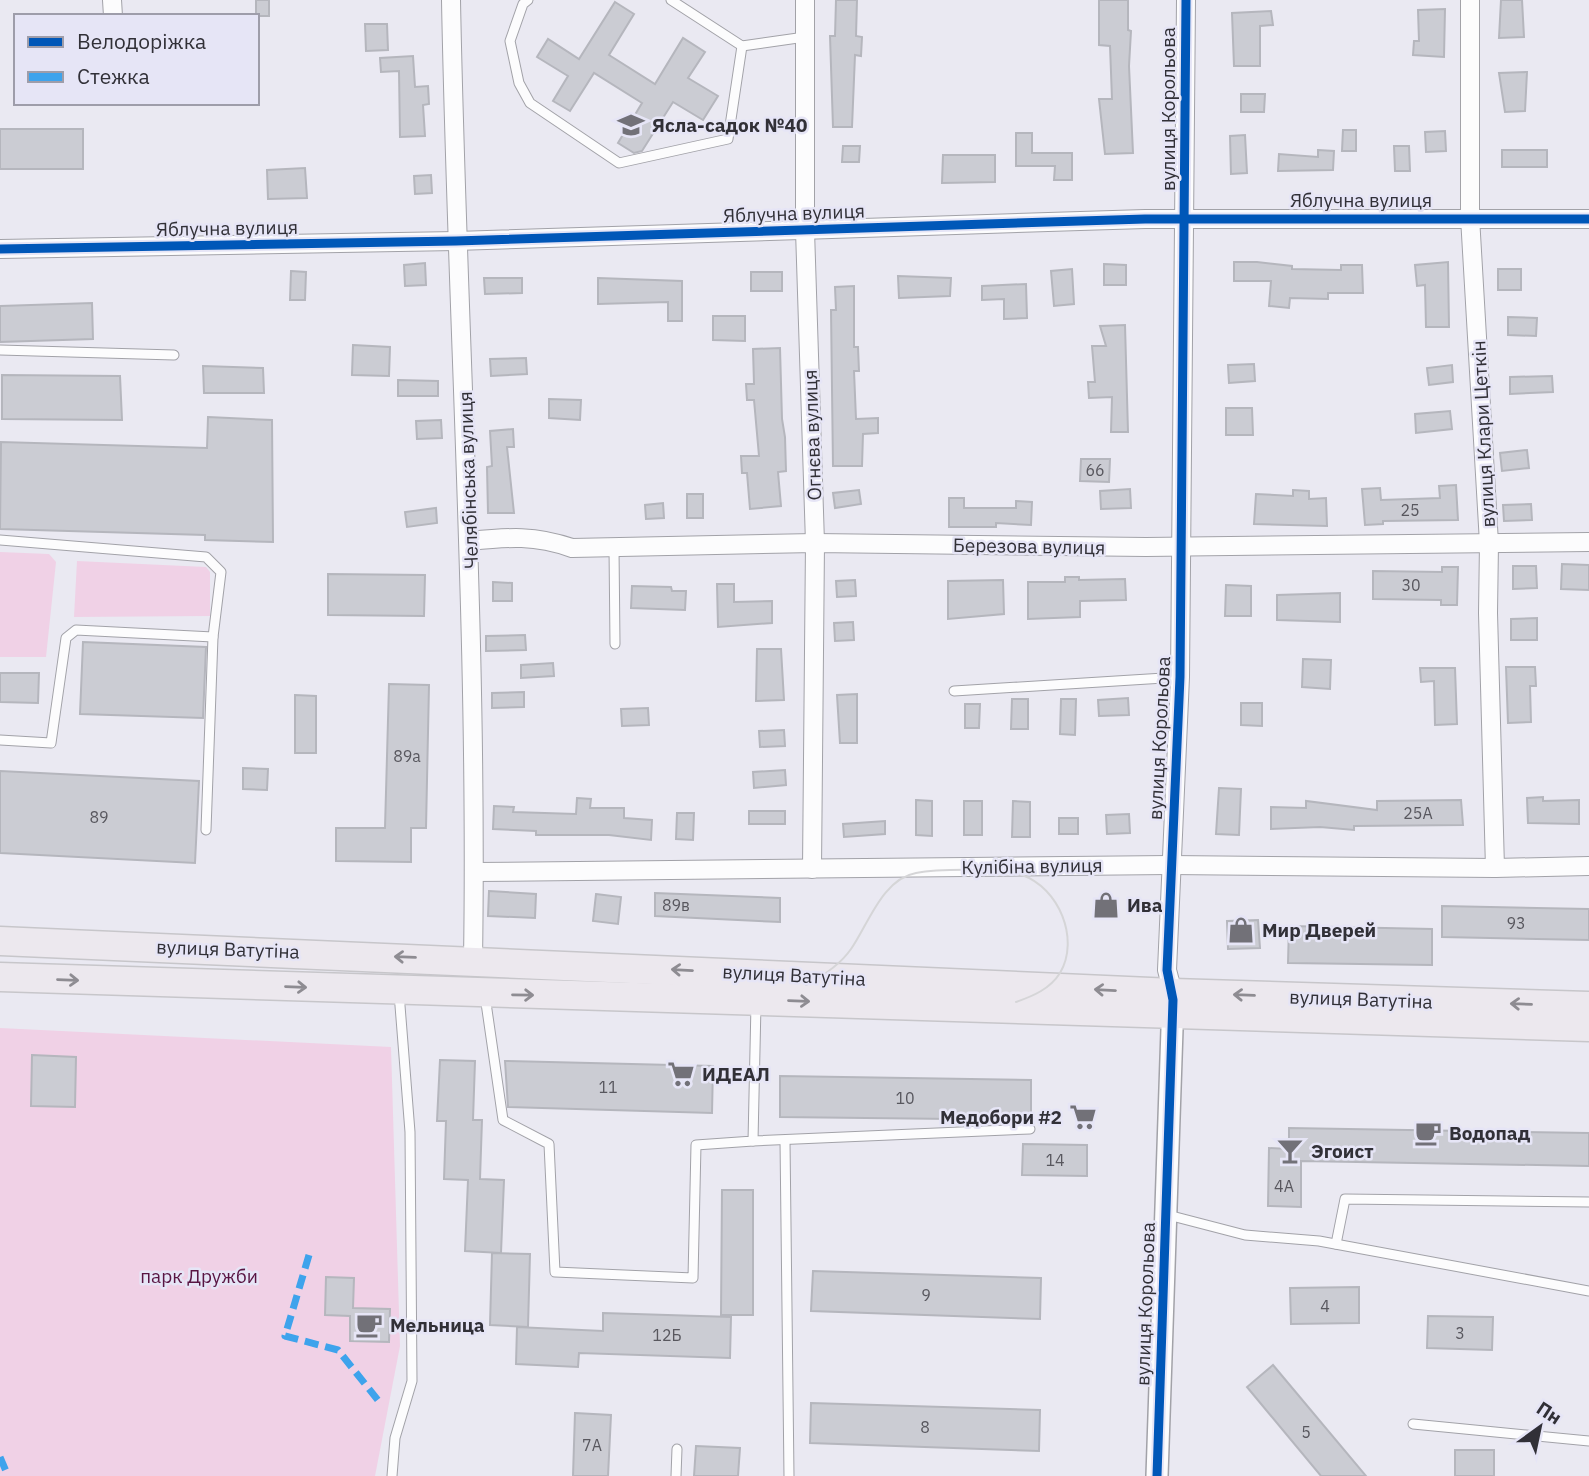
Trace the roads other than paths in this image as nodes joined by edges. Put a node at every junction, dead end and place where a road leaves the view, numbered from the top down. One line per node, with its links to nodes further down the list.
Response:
1 (451, 0): 13 (street, Челябінська вулиця)
2 (528, 0): 8 (lane)
3 (671, 0): 8 (lane)
4 (805, 0): 7 (street, Огнєва вулиця)
5 (1186, 0): 10 (street, вулиця Корольова)
6 (1470, 0): 9 (street, вулиця Клари Цеткін)
7 (805, 37): 8 (lane); 12 (street, Огнєва вулиця)
8 (742, 46)
9 (1470, 217): 10 (street, Яблучна вулиця); 11 (street, Яблучна вулиця); 21 (street, вулиця Клари Цеткін)
10 (1186, 219): 12 (street, Яблучна вулиця); 22 (street, вулиця Корольова)
11 (1589, 219)
12 (805, 230): 13 (street, Яблучна вулиця); 20 (street, Огнєва вулиця)
13 (456, 241): 14 (street, Яблучна вулиця); 18 (street, Челябінська вулиця)
14 (0, 249)
15 (0, 350): 16 (lane)
16 (174, 355)
17 (0, 540): 24 (lane)
18 (470, 541): 23 (street, Березова вулиця); 34 (street, Челябінська вулиця)
19 (1589, 542): 21 (street, Березова вулиця)
20 (815, 543): 22 (street, Березова вулиця); 23 (street, Березова вулиця); 33 (street, Огнєва вулиця)
21 (1489, 543): 22 (street, Березова вулиця); 32 (street, вулиця Клари Цеткін)
22 (1182, 547): 26 (street, вулиця Корольова)
23 (614, 548): 25 (lane)
24 (213, 637): 28 (lane); 29 (lane)
25 (615, 644)
26 (1180, 677): 27 (lane); 30 (street, вулиця Корольова)
27 (954, 691)
28 (0, 740)
29 (206, 830)
30 (1170, 865): 32 (street, Кулібіна вулиця); 33 (street, Кулібіна вулиця); 41 (street, вулиця Корольова)
31 (1589, 866): 32 (street, Кулібіна вулиця)
32 (1495, 868)
33 (812, 869): 34 (street, Кулібіна вулиця)
34 (474, 872): 36 (street, Челябінська вулиця)
35 (0, 941): 36 (main road, вулиця Ватутіна, one-way to 35)
36 (473, 960): 41 (main road, вулиця Ватутіна, one-way to 36)
37 (0, 977): 38 (main road, вулиця Ватутіна, one-way to 38)
38 (399, 991): 39 (main road, вулиця Ватутіна); 54 (lane)
39 (485, 995): 40 (main road, вулиця Ватутіна, one-way to 40); 45 (lane)
40 (757, 999): 41 (main road, вулиця Ватутіна, one-way to 41); 45 (lane)
41 (1173, 1004): 42 (main road, вулиця Ватутіна, one-way to 41); 43 (main road, вулиця Ватутіна); 48 (street, вулиця Корольова)
42 (1589, 1006)
43 (1589, 1027)
44 (1030, 1129): 46 (lane)
45 (753, 1141): 46 (lane)
46 (785, 1141): 56 (lane)
47 (1589, 1202): 49 (lane)
48 (1166, 1215): 49 (lane); 57 (street, вулиця Корольова)
49 (1336, 1244): 50 (lane)
50 (1589, 1291)
51 (1413, 1424): 52 (lane)
52 (1589, 1441)
53 (677, 1449): 55 (lane)
54 (392, 1476)
55 (676, 1476)
56 (789, 1476)
57 (1157, 1476)

